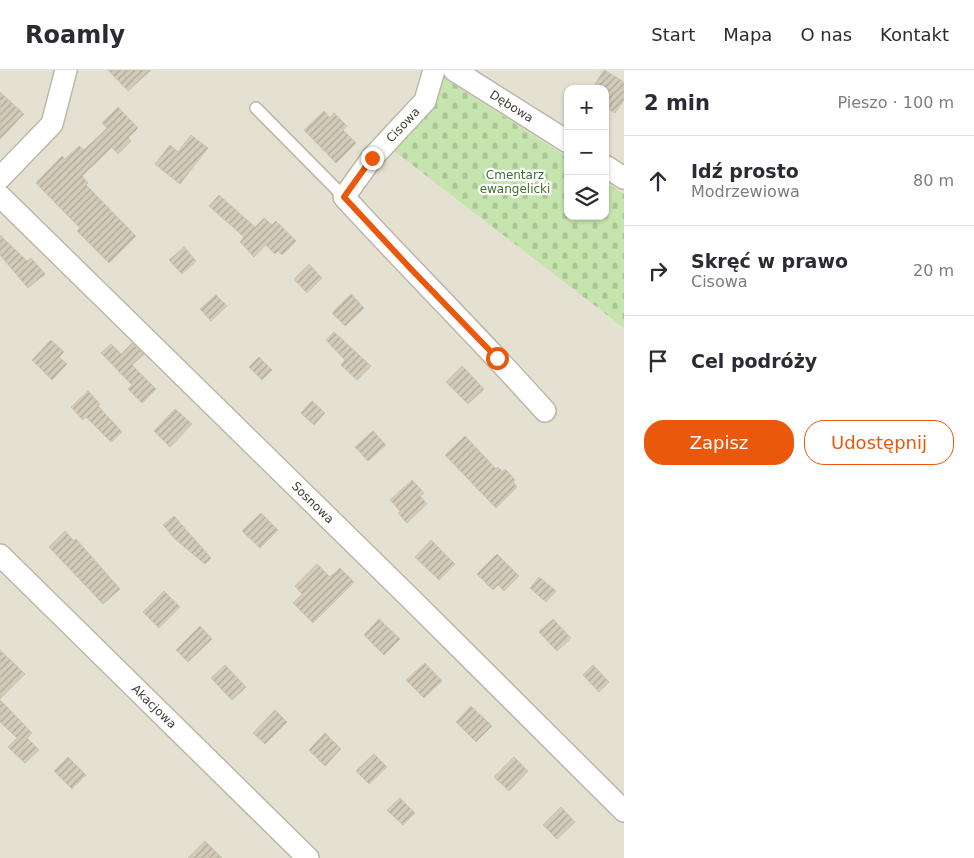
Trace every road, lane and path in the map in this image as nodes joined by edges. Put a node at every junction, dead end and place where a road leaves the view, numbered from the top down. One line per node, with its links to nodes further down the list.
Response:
1 (66, 70): 7 (street)
2 (434, 70): 10 (street, Cisowa)
3 (463, 72): 5 (street, Dębowa)
4 (256, 108): 10 (lane)
5 (564, 139)
6 (609, 169): 8 (street)
7 (0, 178)
8 (624, 178)
9 (0, 196): 13 (street, Sosnowa)
10 (344, 197): 11 (street)
11 (545, 411)
12 (0, 555): 14 (street, Akacjowa)
13 (624, 811)
14 (308, 858)

